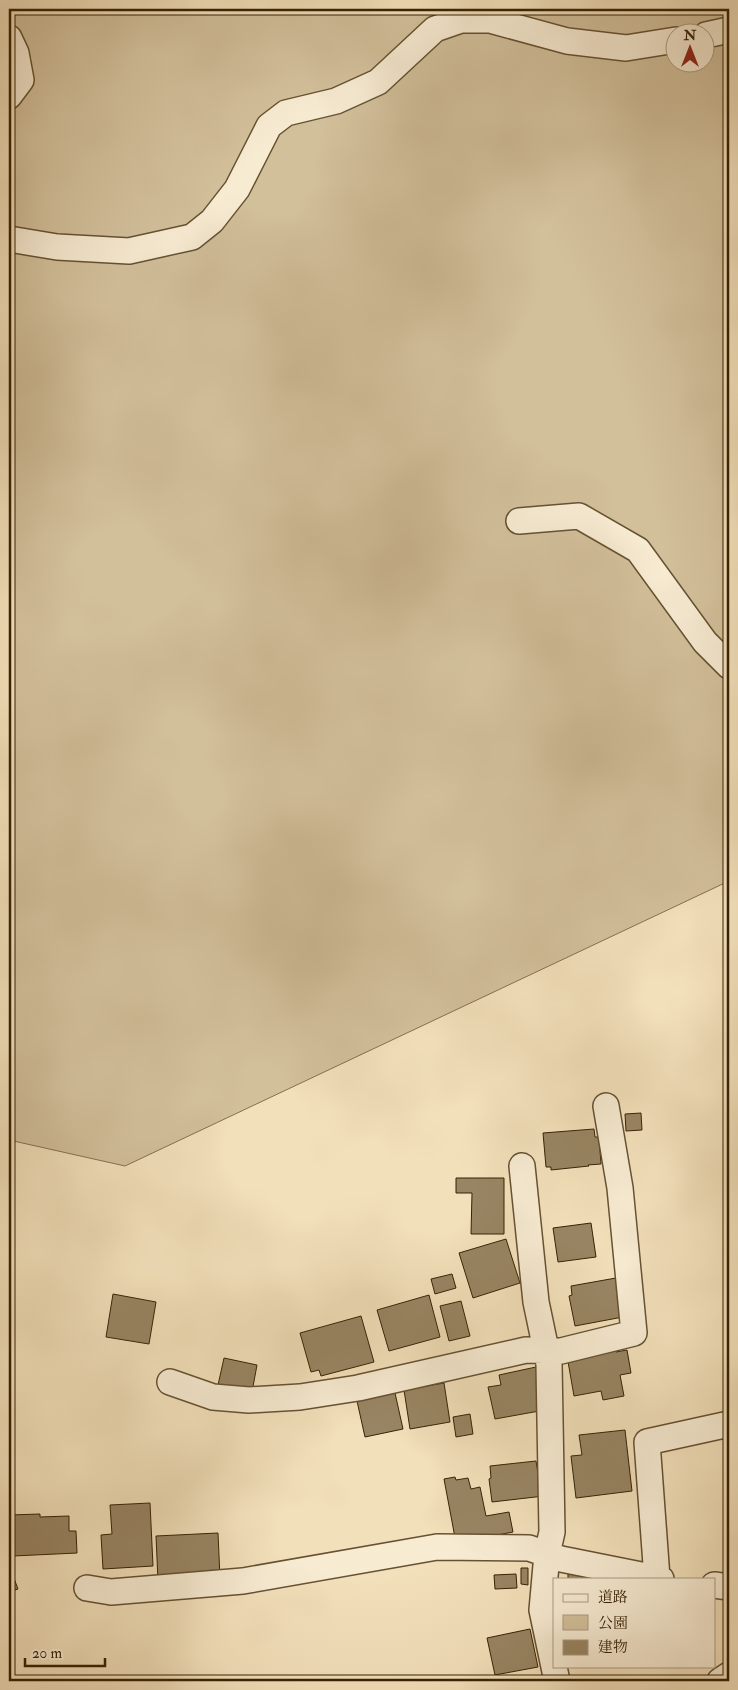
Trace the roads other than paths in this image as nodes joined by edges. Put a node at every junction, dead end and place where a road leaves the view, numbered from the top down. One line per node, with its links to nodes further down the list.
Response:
1 (729, 30): 2 (street)
2 (716, 33)
3 (9, 38): 5 (street)
4 (666, 42): 6 (street)
5 (9, 96)
6 (9, 239)
7 (519, 521): 8 (street)
8 (729, 666)
9 (606, 1106): 11 (street)
10 (522, 1166): 11 (street)
11 (546, 1351): 12 (street); 14 (street)
12 (170, 1382)
13 (729, 1424): 15 (street)
14 (547, 1554): 15 (street); 18 (street); 19 (street)
15 (659, 1578)
16 (716, 1585): 17 (street)
17 (729, 1587)
18 (88, 1588)
19 (553, 1662)
20 (554, 1668): 22 (street)
21 (729, 1675): 23 (street)
22 (557, 1681)
23 (720, 1681)

